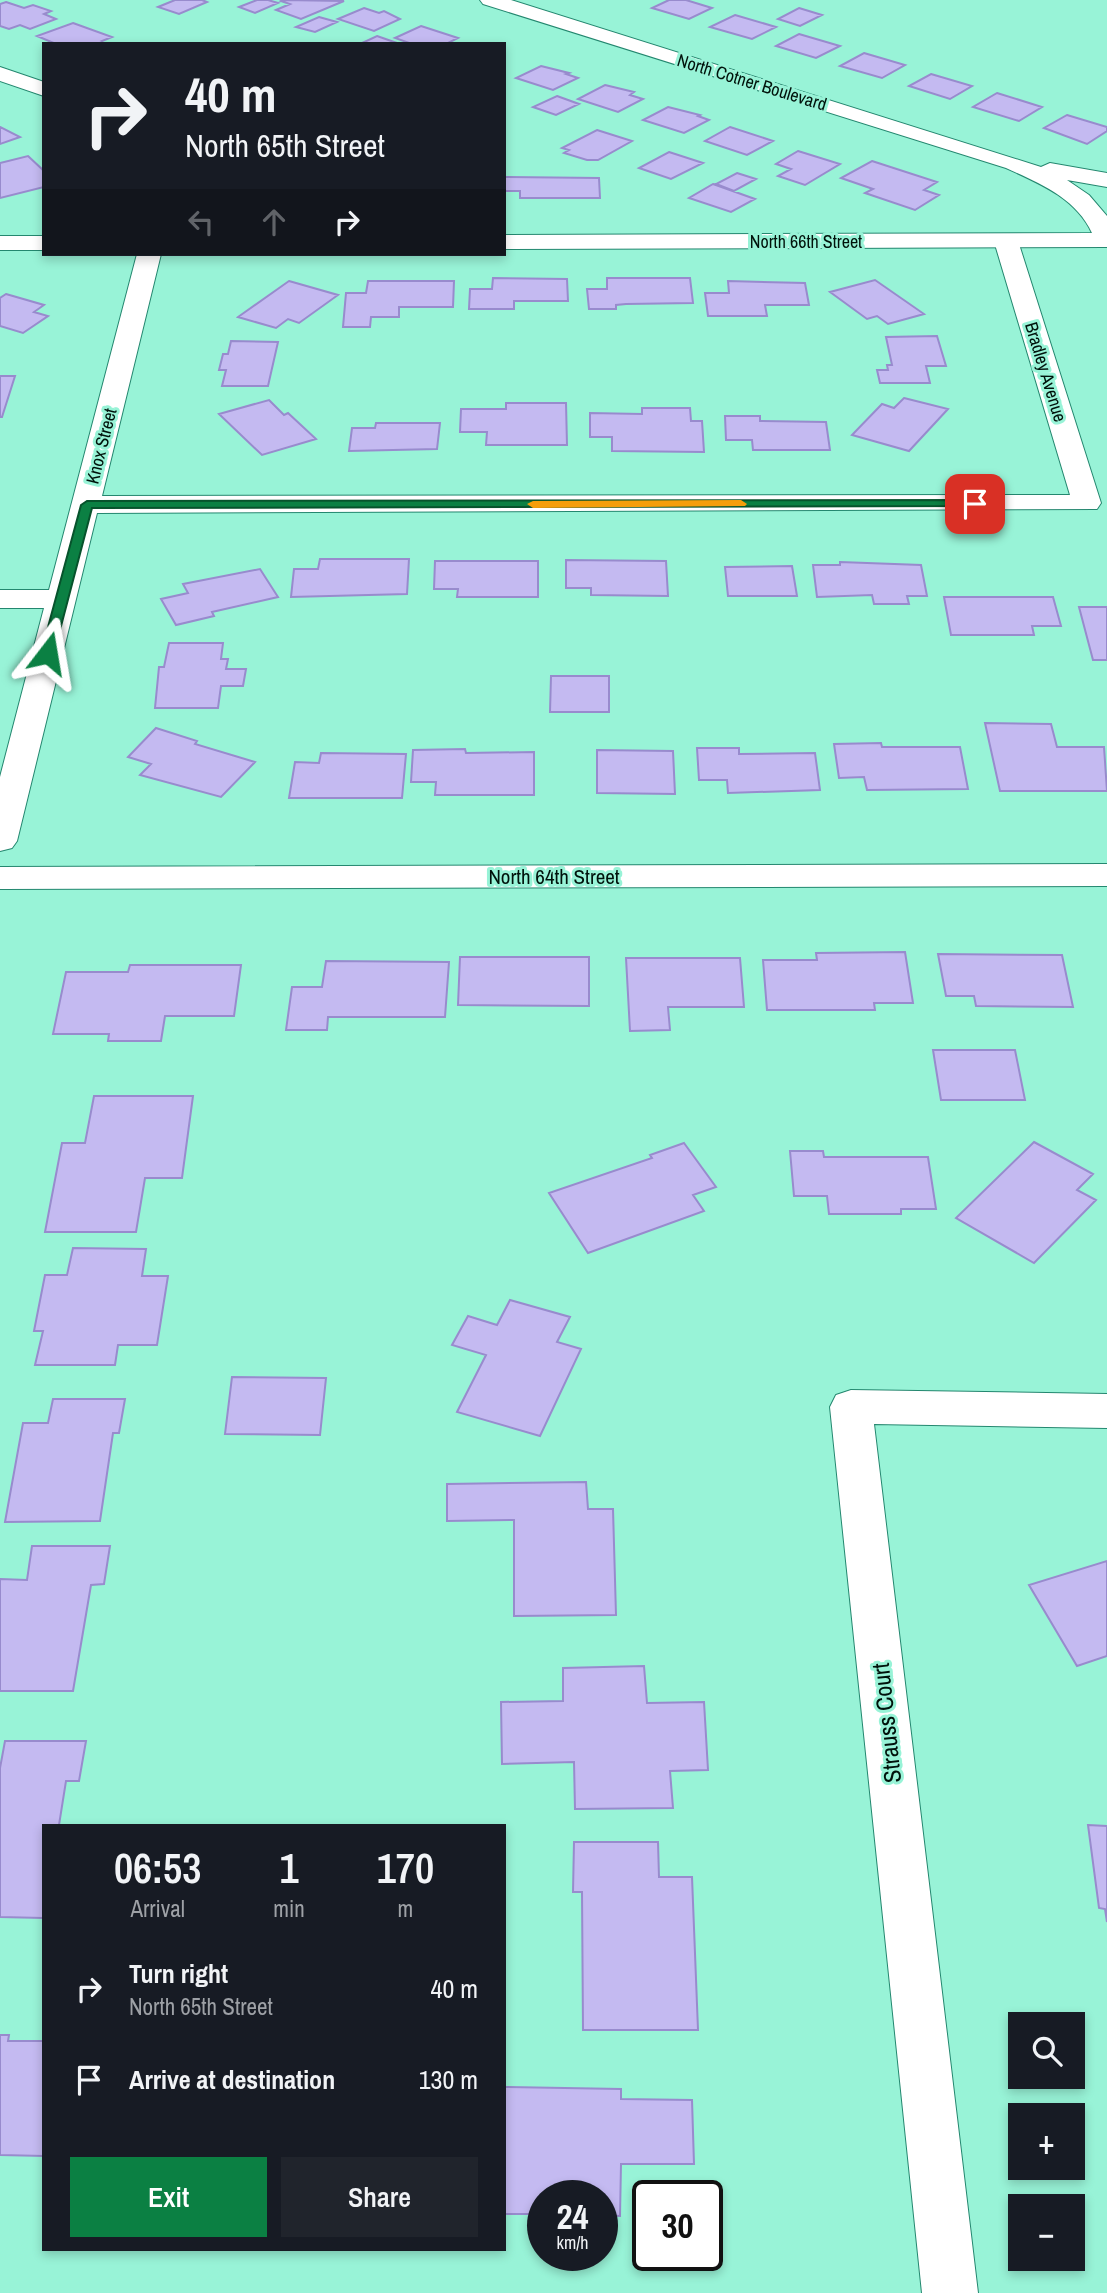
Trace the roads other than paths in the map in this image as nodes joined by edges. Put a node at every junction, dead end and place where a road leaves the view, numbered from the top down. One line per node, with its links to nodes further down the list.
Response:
1 (491, 0): 4 (street, North Cotner Boulevard)
2 (0, 73): 3 (street)
3 (36, 87)
4 (1014, 163): 5 (street, North Cotner Boulevard); 6 (street, North Cotner Boulevard)
5 (1107, 180)
6 (1107, 239): 7 (street, North 66th Street)
7 (1006, 241): 8 (street, North 66th Street); 12 (street, Bradley Avenue)
8 (506, 242)
9 (0, 243): 10 (street)
10 (42, 243)
11 (149, 256): 12 (street, Knox Street)
12 (87, 505): 14 (street, Knox Street)
13 (0, 599): 14 (street)
14 (61, 599): 15 (street, Knox Street)
15 (0, 841)
16 (1107, 875): 17 (street, North 64th Street)
17 (0, 878)
18 (1107, 1411): 19 (street, Strauss Court)
19 (950, 2293)

